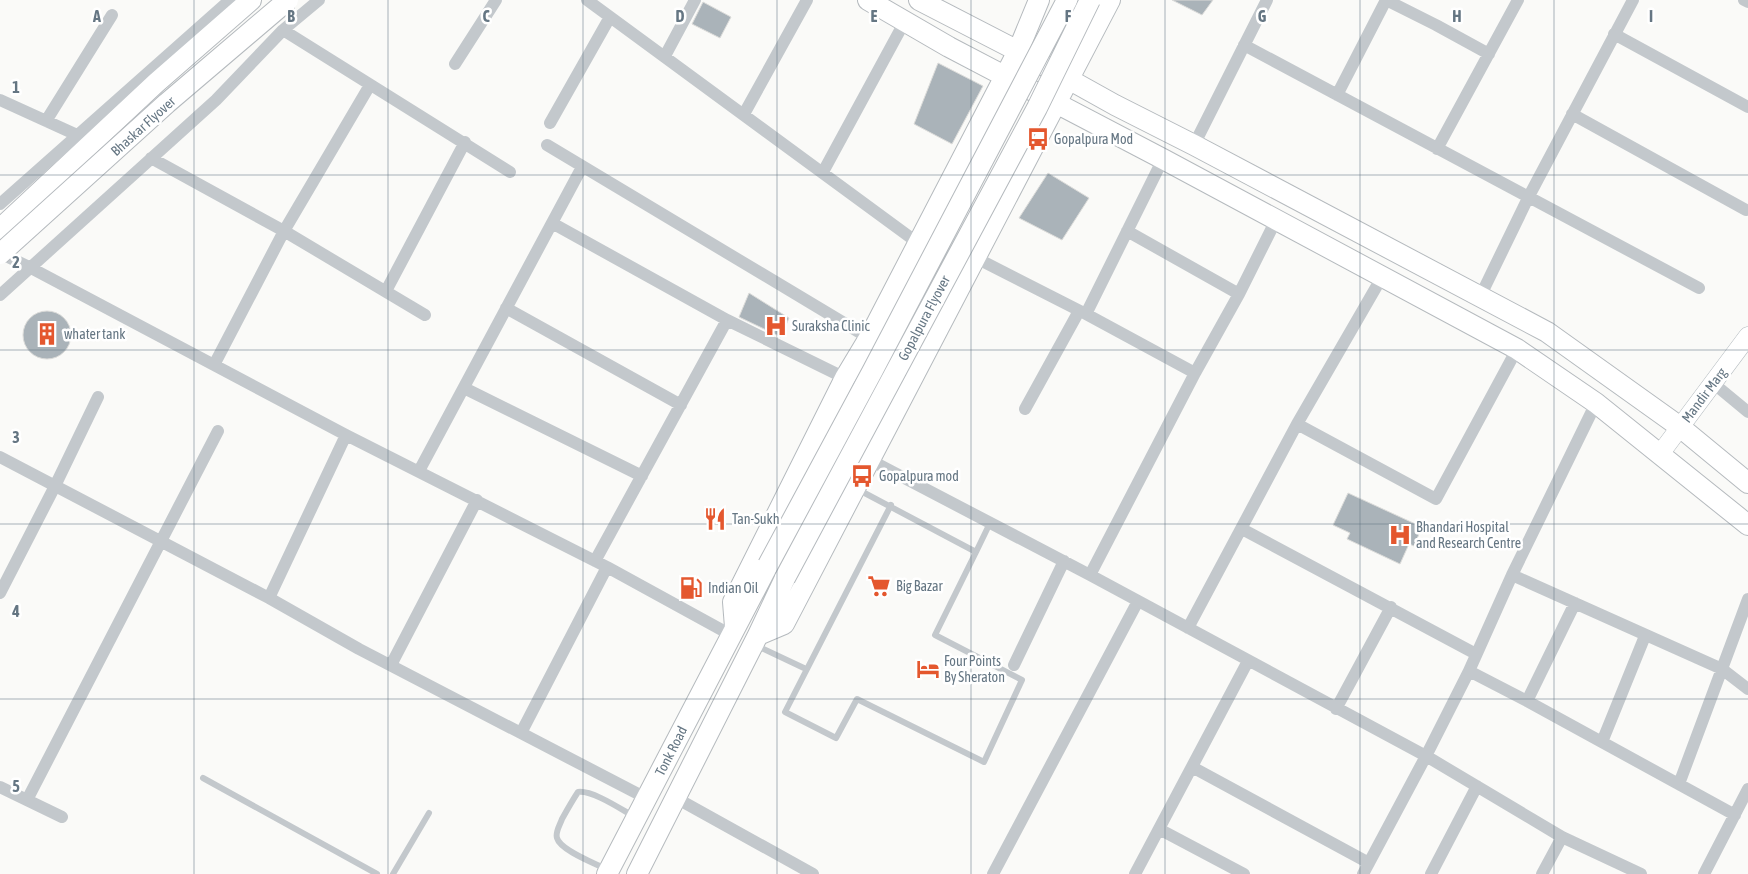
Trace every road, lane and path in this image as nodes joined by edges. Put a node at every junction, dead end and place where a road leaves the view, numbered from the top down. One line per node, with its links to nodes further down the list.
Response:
1 (230, 0): 42 (street)
2 (250, 0): 57 (main road, Bhaskar Flyover)
3 (288, 0): 61 (main road, Bhaskar Flyover, bridge)
4 (319, 0): 24 (street)
5 (496, 0): 30 (street)
6 (587, 0): 22 (street)
7 (695, 0): 29 (street)
8 (808, 0): 38 (street)
9 (868, 0): 23 (main road)
10 (919, 0): 27 (main road)
11 (1039, 0): 27 (main road)
12 (1067, 0): 120 (main road, Gopalpura Flyover, bridge)
13 (1090, 0): 122 (main road, Gopalpura Flyover, bridge)
14 (1110, 0): 32 (main road)
15 (1267, 0): 26 (street)
16 (1386, 0): 28 (street); 34 (street)
17 (1518, 0): 28 (street)
18 (1633, 0): 25 (street)
19 (1744, 0): 20 (street)
20 (1748, 2)
21 (112, 15): 40 (street)
22 (610, 17): 29 (street); 41 (street)
23 (905, 21): 31 (main road); 51 (street)
24 (283, 30): 33 (street); 47 (street)
25 (1614, 34): 37 (street); 39 (street)
26 (1244, 45): 34 (street); 45 (street)
27 (1018, 51): 31 (main road); 32 (main road)
28 (1489, 54): 46 (street)
29 (664, 56): 38 (street)
30 (455, 64)
31 (1004, 76): 36 (main road); 60 (main road)
32 (1069, 80): 36 (main road); 45 (main road)
33 (370, 86): 43 (street); 58 (street)
34 (1337, 95): 46 (street)
35 (0, 100): 40 (street)
36 (1056, 104): 48 (main road); 62 (main road)
37 (1748, 107)
38 (744, 114): 51 (street)
39 (1572, 114): 52 (street); 54 (street)
40 (46, 121): 42 (street)
41 (550, 122)
42 (77, 135): 53 (street)
43 (465, 142): 50 (street); 66 (street)
44 (547, 145): 49 (street)
45 (1194, 145): 69 (main road)
46 (1437, 149): 52 (street)
47 (152, 158): 58 (street); 63 (street)
48 (1163, 159): 55 (main road); 59 (street)
49 (582, 167): 56 (street); 77 (street)
50 (510, 172)
51 (823, 172): 60 (street)
52 (1528, 198): 65 (street); 69 (street)
53 (0, 204)
54 (1746, 210)
55 (1276, 220): 64 (main road); 67 (street)
56 (552, 223): 71 (street); 74 (street)
57 (0, 229)
58 (284, 231): 66 (street); 79 (street)
59 (1127, 231): 67 (street); 72 (street)
60 (918, 243): 70 (main road)
61 (0, 253): 63 (street)
62 (976, 258): 72 (street); 75 (main road)
63 (31, 268): 68 (street); 79 (street)
64 (1382, 277): 78 (main road); 89 (street)
65 (1700, 288)
66 (386, 291): 73 (street)
67 (1239, 294): 80 (street)
68 (0, 295)
69 (1480, 297): 90 (main road)
70 (888, 300): 75 (main road); 77 (main road)
71 (506, 308): 83 (street); 86 (street)
72 (1082, 312): 80 (street); 87 (street)
73 (425, 315)
74 (728, 320): 81 (street); 86 (street)
75 (940, 326): 95 (main road)
76 (1748, 336): 82 (street, Mandir Marg)
77 (869, 338): 81 (main road)
78 (1517, 349): 85 (main road); 89 (street)
79 (214, 365): 92 (street)
80 (1195, 373): 111 (street)
81 (845, 378): 120 (main road)
82 (1713, 383): 88 (street); 90 (street, Mandir Marg)
83 (464, 388): 96 (street); 97 (street)
84 (98, 397): 99 (street)
85 (1596, 403): 93 (main road); 112 (street)
86 (681, 404): 97 (street)
87 (1025, 409)
88 (1748, 412)
89 (1297, 424): 105 (street)
90 (1680, 426): 93 (street, Mandir Marg); 98 (main road)
91 (218, 431): 106 (street)
92 (346, 435): 96 (street); 114 (street)
93 (1660, 454): 104 (main road)
94 (0, 456): 99 (street)
95 (870, 460): 100 (main road); 103 (street)
96 (419, 471): 101 (street)
97 (642, 476): 108 (street)
98 (1748, 483)
99 (56, 486): 106 (street); 113 (street)
100 (856, 488): 102 (lane); 122 (main road)
101 (477, 500): 108 (street); 125 (street)
102 (891, 505): 107 (lane); 126 (lane)
103 (990, 523): 107 (lane); 109 (street)
104 (1748, 525)
105 (1242, 529): 118 (street); 119 (street)
106 (160, 541): 114 (street); 144 (street)
107 (976, 552): 127 (lane)
108 (595, 560): 110 (street)
109 (1064, 562): 111 (street); 127 (street)
110 (607, 567): 120 (street); 133 (street)
111 (1090, 575): 116 (street)
112 (1512, 576): 117 (street); 123 (street)
113 (0, 593)
114 (268, 598): 125 (street)
115 (1748, 599): 128 (street)
116 (1138, 601): 119 (street); 157 (street)
117 (1574, 603): 121 (street); 131 (street)
118 (1391, 607): 123 (street); 132 (street)
119 (1188, 628): 124 (street)
120 (733, 631): 142 (main road, Tonk Road)
121 (1645, 636): 128 (street); 134 (street)
122 (756, 640): 126 (lane); 143 (main road, Tonk Road)
123 (1476, 654): 129 (street)
124 (1248, 661): 132 (street); 136 (street)
125 (391, 665): 133 (street)
126 (806, 668): 127 (lane)
127 (1012, 669)
128 (1722, 669): 130 (street); 138 (street)
129 (1469, 671): 131 (street); 135 (street)
130 (1748, 688)
131 (1527, 701): 134 (street)
132 (1336, 709): 135 (street)
133 (521, 733): 142 (street)
134 (1602, 742): 138 (street)
135 (1426, 756): 139 (street); 151 (street)
136 (1192, 767): 149 (street); 151 (street)
137 (203, 778): 153 (lane)
138 (1679, 784): 146 (street)
139 (1478, 786): 150 (street); 160 (street)
140 (0, 787): 144 (street)
141 (1748, 789): 146 (street)
142 (646, 798): 148 (main road, Tonk Road)
143 (676, 798): 155 (main road, Tonk Road); 156 (street)
144 (27, 800): 147 (street)
145 (429, 814): 154 (lane)
146 (1735, 815): 163 (street)
147 (62, 817)
148 (636, 818): 152 (main road, Tonk Road); 152 (lane)
149 (1159, 829): 158 (street); 159 (street)
150 (1562, 837): 161 (street); 162 (street)
151 (1366, 869)
152 (608, 872)
153 (377, 874)
154 (392, 874)
155 (638, 874)
156 (814, 874)
157 (993, 874)
158 (1135, 874)
159 (1244, 874)
160 (1431, 874)
161 (1542, 874)
162 (1641, 874)
163 (1704, 874)

